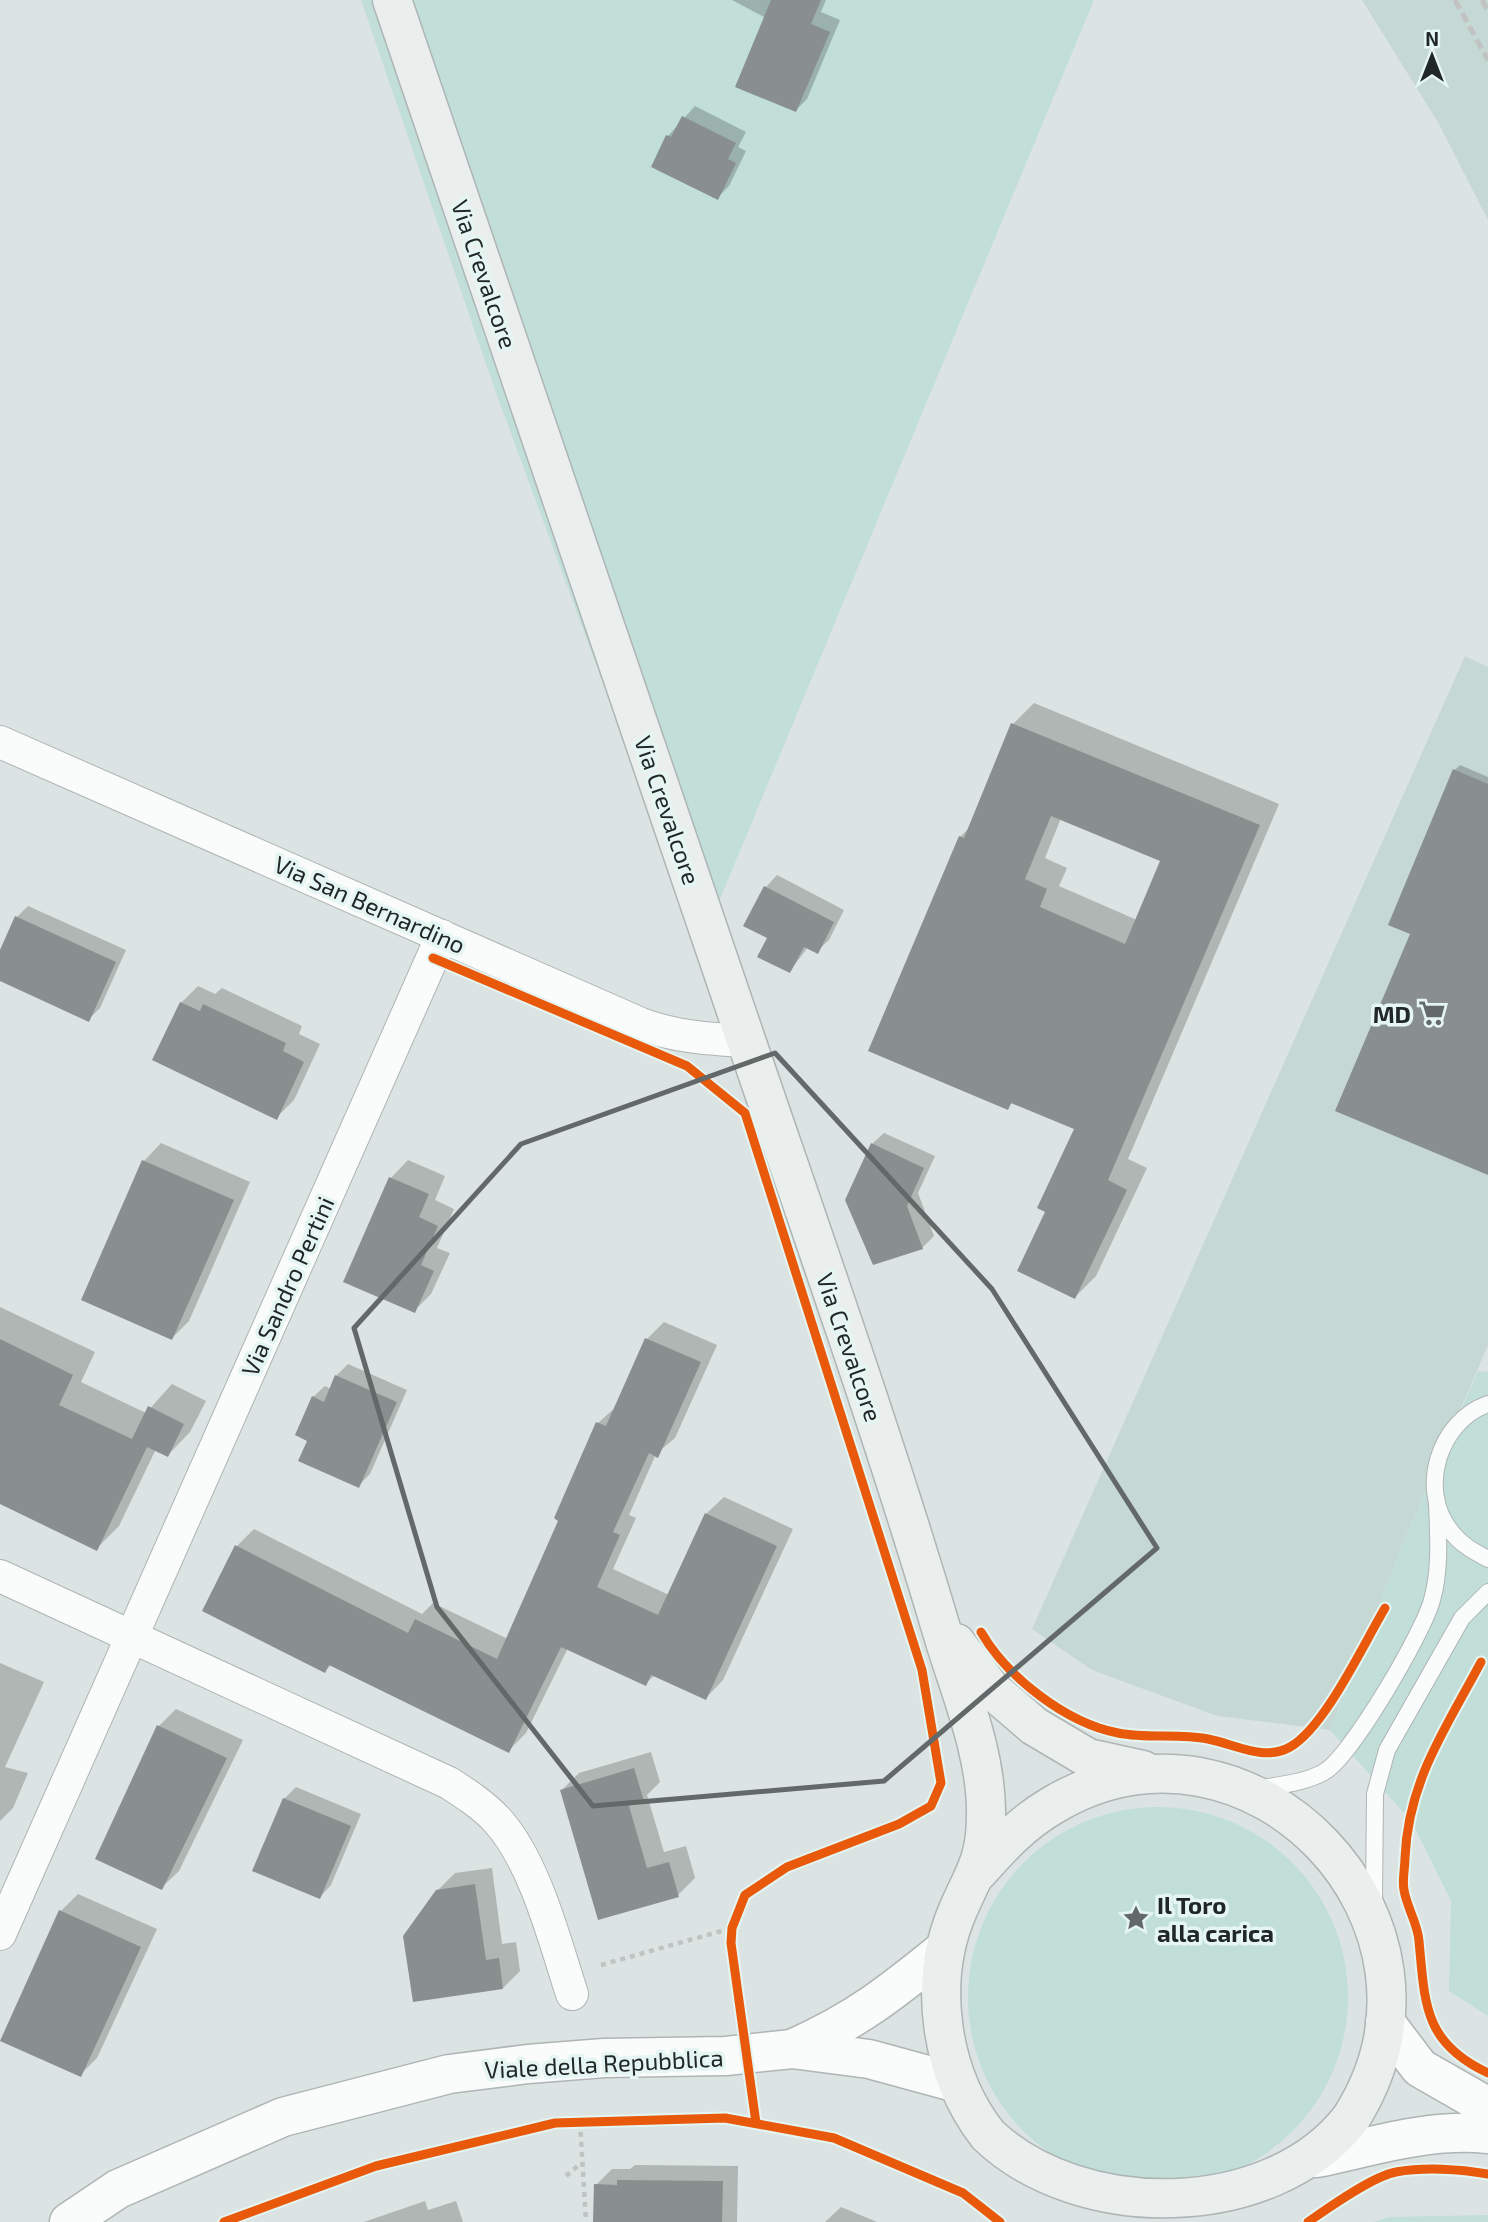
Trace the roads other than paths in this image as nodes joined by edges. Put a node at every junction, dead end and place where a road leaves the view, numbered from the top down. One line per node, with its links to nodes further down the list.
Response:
1 (392, 0): 4 (main road, Via Crevalcore)
2 (0, 741): 3 (street, Via San Bernardino)
3 (442, 936): 4 (street, Via San Bernardino); 11 (street, Via Sandro Pertini)
4 (746, 1041): 10 (main road, Via Crevalcore)
5 (1488, 1404): 6 (lane)
6 (1437, 1503): 7 (lane); 13 (lane)
7 (1488, 1559)
8 (0, 1576): 11 (street)
9 (1488, 1592): 16 (lane)
10 (940, 1622): 12 (main road, Via Crevalcore); 14 (main road, Via Crevalcore)
11 (131, 1636): 15 (street, Via Sandro Pertini); 18 (street)
12 (1161, 1774): 13 (main road, Via Crevalcore); 14 (main road, Via Crevalcore)
13 (1246, 1791): 16 (main road, Via Crevalcore)
14 (978, 1872): 17 (main road, Via Crevalcore)
15 (0, 1934)
16 (1380, 1945): 19 (main road, Via Crevalcore)
17 (945, 1949): 20 (street, Viale della Repubblica); 21 (main road, Via Crevalcore)
18 (569, 1984)
19 (1385, 2022): 22 (street); 24 (main road, Via Crevalcore)
20 (792, 2049): 21 (street, Viale della Repubblica); 27 (street, Viale della Repubblica)
21 (957, 2083): 25 (main road, Via Crevalcore)
22 (1488, 2107)
23 (1488, 2134): 24 (street)
24 (1317, 2158): 26 (main road, Via Crevalcore)
25 (1088, 2214): 26 (main road, Via Crevalcore)
26 (1229, 2215)
27 (69, 2222)

